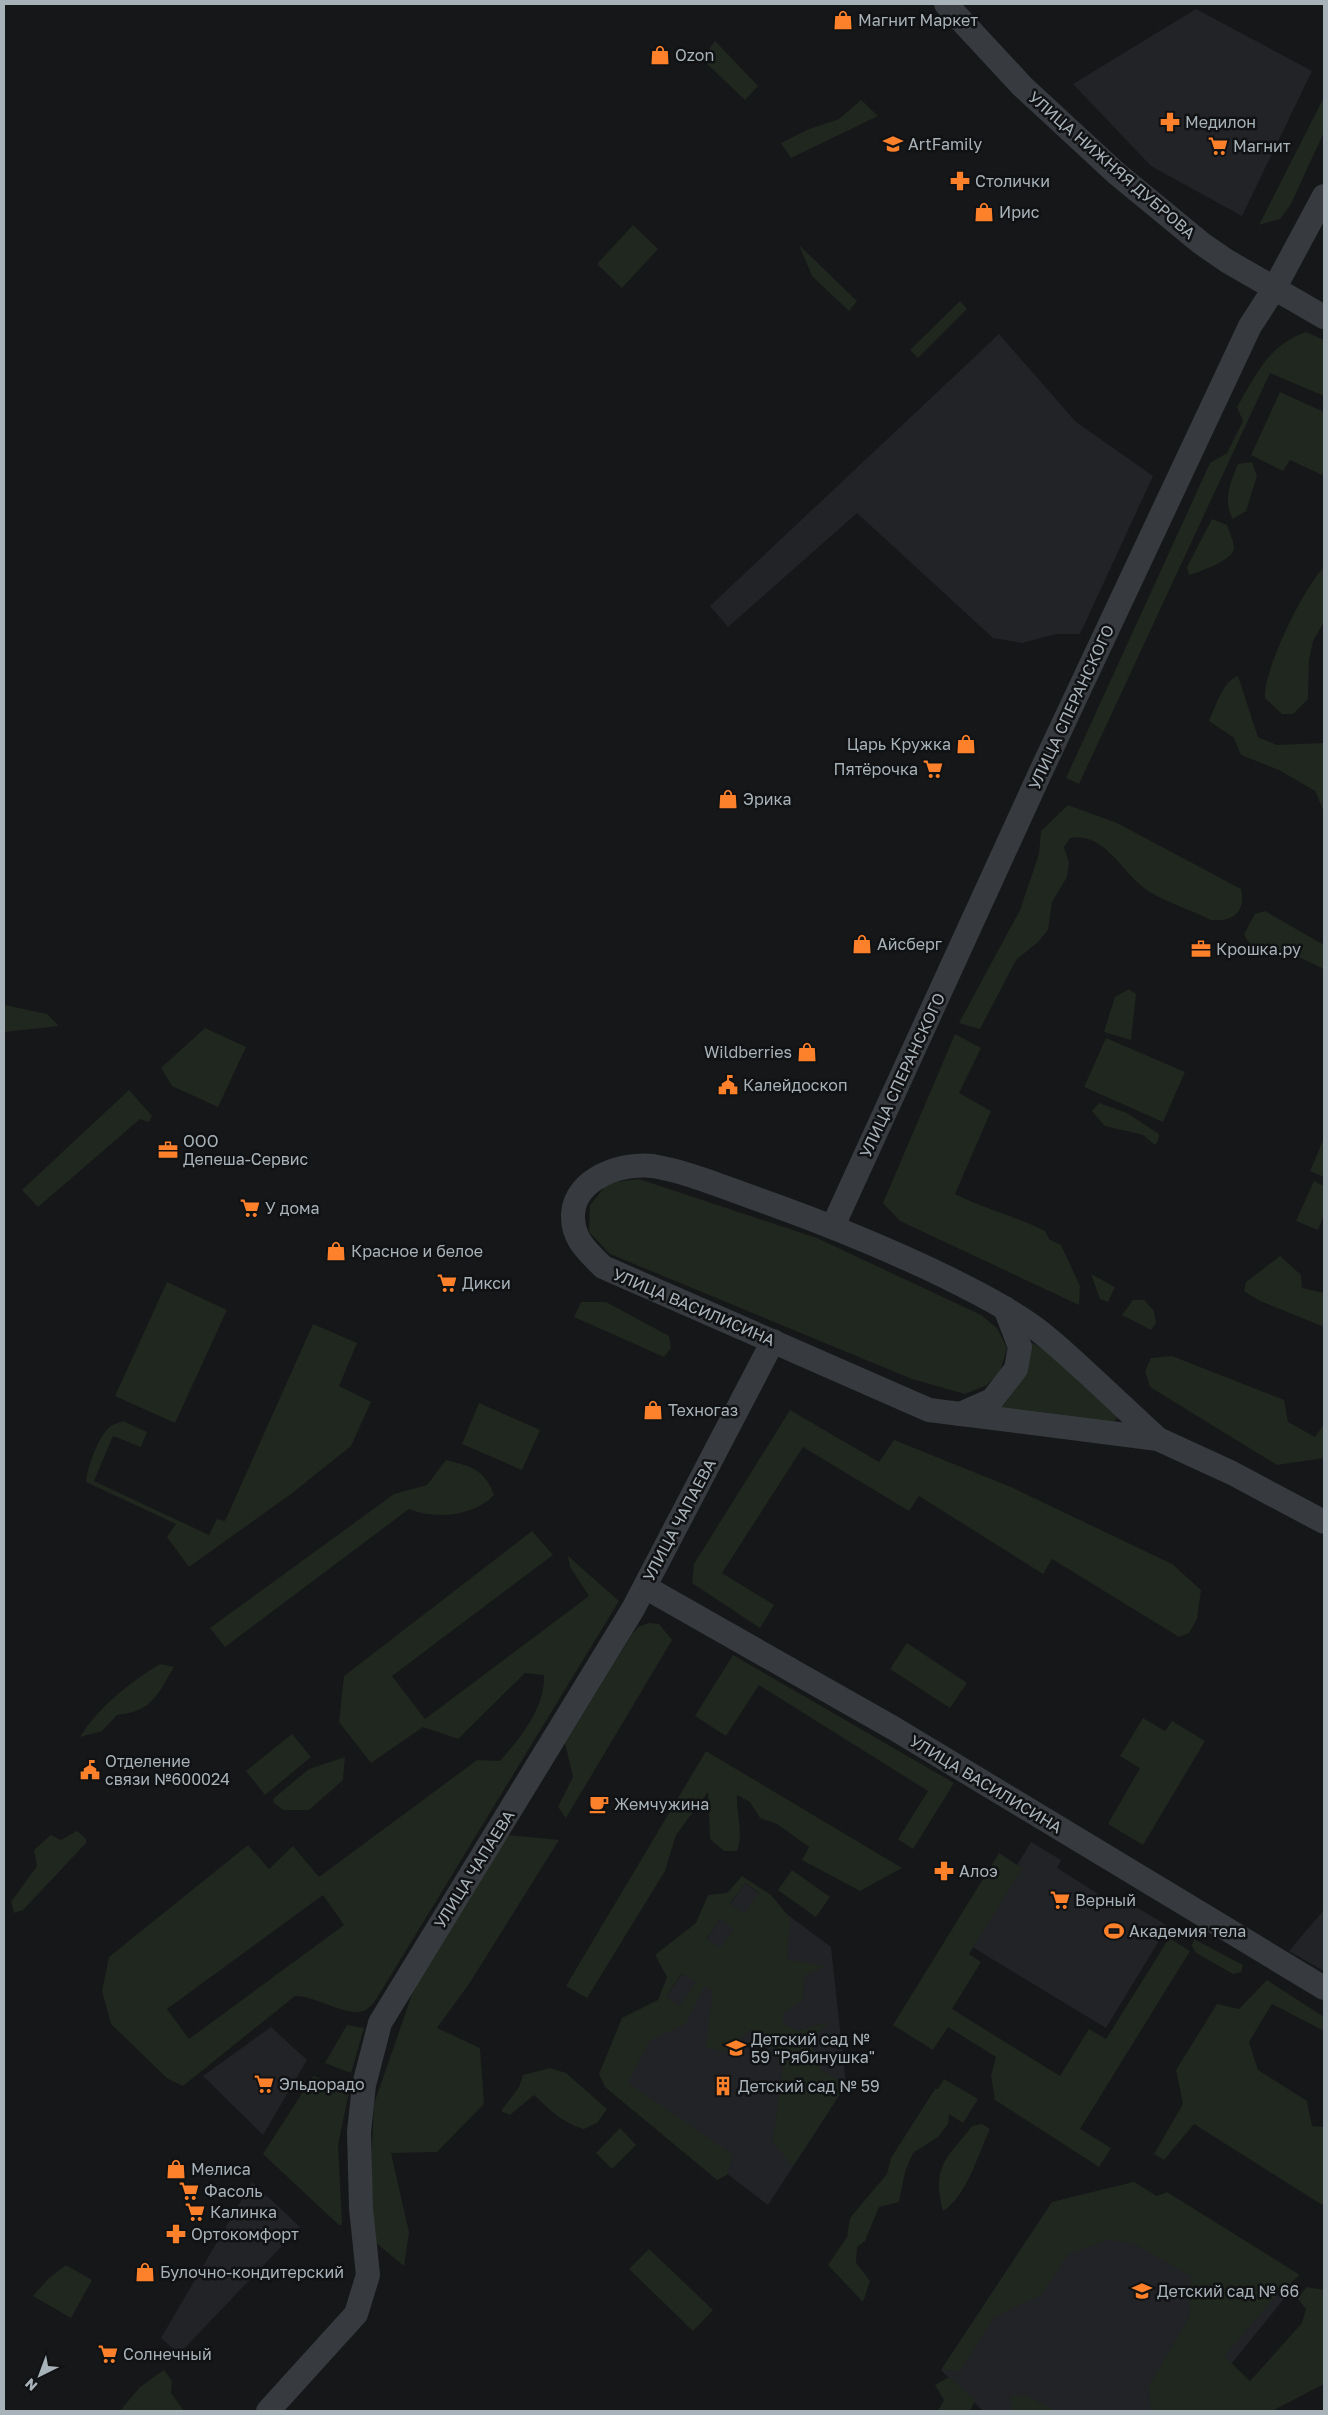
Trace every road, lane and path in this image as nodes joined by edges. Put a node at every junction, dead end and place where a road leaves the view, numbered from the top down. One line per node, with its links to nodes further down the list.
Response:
1 (946, 4): 3 (street, УЛИЦА НИЖНЯЯ ДУБРОВА)
2 (1324, 196): 3 (street, УЛИЦА СПЕРАНСКОГО)
3 (1274, 288): 4 (street, УЛИЦА НИЖНЯЯ ДУБРОВА); 5 (street, УЛИЦА СПЕРАНСКОГО)
4 (1324, 318)
5 (833, 1226): 6 (street, УЛИЦА ВАСИЛИСИНА); 7 (street, УЛИЦА ВАСИЛИСИНА)
6 (1005, 1308): 8 (street); 9 (street, УЛИЦА ВАСИЛИСИНА)
7 (774, 1340): 8 (street, УЛИЦА ВАСИЛИСИНА); 11 (street, УЛИЦА ЧАПАЕВА)
8 (958, 1414): 9 (street, УЛИЦА ВАСИЛИСИНА)
9 (1158, 1439): 10 (street, УЛИЦА ВАСИЛИСИНА)
10 (1324, 1522)
11 (645, 1587): 12 (street, УЛИЦА ВАСИЛИСИНА); 13 (street, УЛИЦА ЧАПАЕВА)
12 (1324, 1988)
13 (268, 2411)

